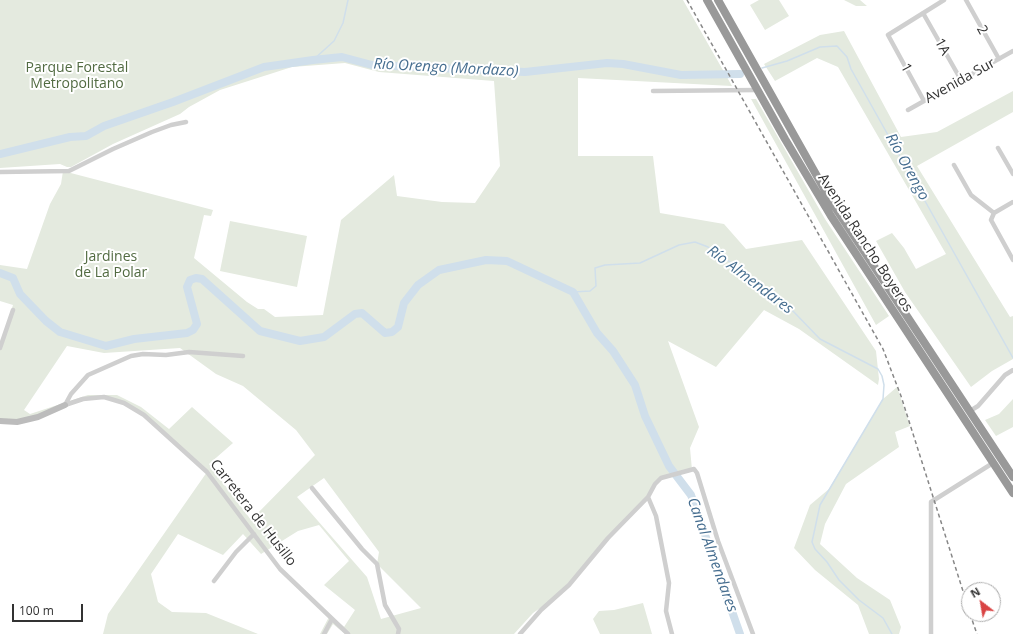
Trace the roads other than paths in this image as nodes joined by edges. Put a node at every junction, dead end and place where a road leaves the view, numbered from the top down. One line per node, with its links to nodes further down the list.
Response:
1 (707, 0): 9 (highway, Avenida Rancho Boyeros)
2 (718, 0): 26 (highway, Avenida Rancho Boyeros)
3 (944, 0): 5 (street)
4 (966, 0): 7 (street, 2)
5 (923, 13): 8 (street, 1A); 11 (street, 1)
6 (1013, 51): 7 (street, Avenida Sur)
7 (999, 59): 8 (street, Avenida Sur)
8 (961, 80): 11 (street, Avenida Sur)
9 (758, 90): 10 (street); 28 (highway, Avenida Rancho Boyeros)
10 (652, 91)
11 (924, 101): 12 (street, Avenida Sur)
12 (908, 110)
13 (186, 122): 16 (street)
14 (998, 148): 17 (street)
15 (954, 165): 19 (street)
16 (0, 172)
17 (1013, 174)
18 (1013, 202): 19 (street)
19 (994, 213): 20 (street)
20 (1013, 260)
21 (13, 310): 22 (street)
22 (0, 348)
23 (243, 356): 25 (street)
24 (1013, 370): 26 (street)
25 (65, 405): 27 (street, Carretera de Husillo); 33 (street, Carretera de Husillo)
26 (970, 411): 29 (highway, Avenida Rancho Boyeros)
27 (0, 421)
28 (993, 463): 31 (highway, Avenida Rancho Boyeros); 42 (street)
29 (1013, 477)
30 (312, 488): 38 (street)
31 (1013, 493)
32 (648, 497): 39 (street); 40 (street); 41 (street)
33 (254, 534): 34 (street); 35 (street, Carretera de Husillo)
34 (214, 581)
35 (332, 619): 36 (street); 37 (street, Carretera de Husillo)
36 (324, 634)
37 (348, 634)
38 (398, 634)
39 (520, 634)
40 (672, 634)
41 (754, 634)
42 (931, 634)

